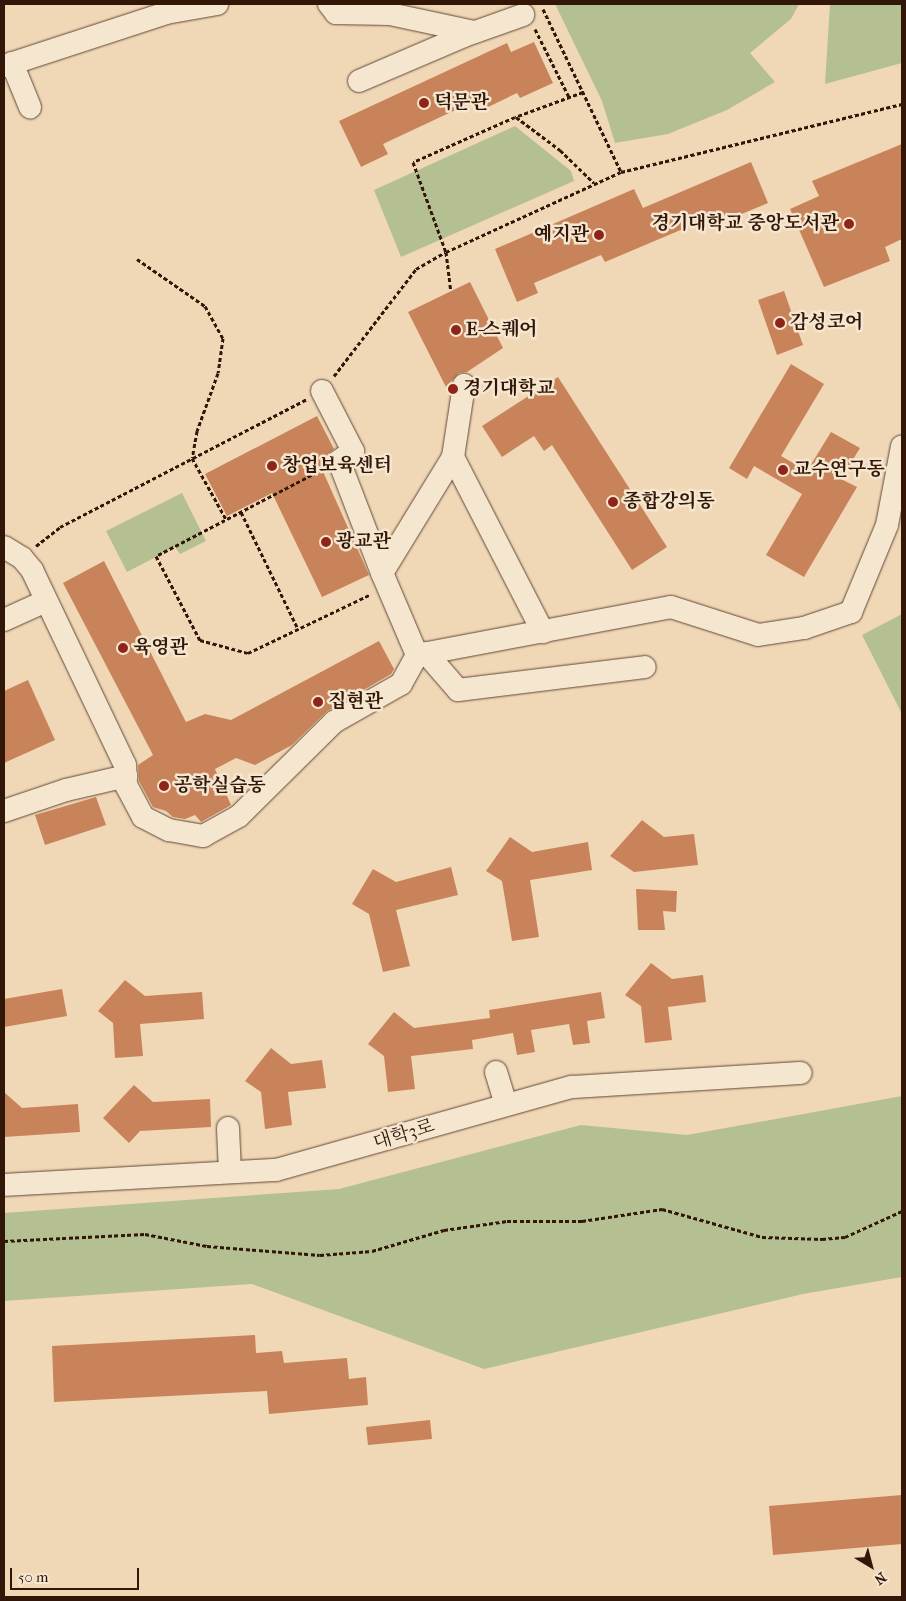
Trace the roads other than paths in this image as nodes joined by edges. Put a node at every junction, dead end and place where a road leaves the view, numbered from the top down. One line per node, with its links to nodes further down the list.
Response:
1 (217, 4): 5 (street)
2 (329, 4): 4 (street)
3 (531, 10): 4 (street)
4 (474, 32): 6 (street)
5 (8, 64): 7 (street)
6 (360, 81)
7 (30, 107)
8 (464, 385): 11 (street)
9 (322, 391): 14 (street)
10 (902, 446): 12 (street)
11 (453, 456): 14 (street); 17 (street)
12 (894, 525): 17 (street)
13 (13, 553): 15 (street)
14 (385, 579): 18 (street)
15 (46, 601): 16 (street); 20 (street)
16 (4, 620)
17 (543, 632): 18 (street)
18 (422, 654): 19 (street); 20 (street)
19 (645, 667)
20 (126, 776): 21 (street)
21 (4, 811)
22 (496, 1072): 24 (street)
23 (801, 1073): 24 (street, 대학3로)
24 (506, 1104): 26 (street, 대학3로)
25 (228, 1128): 26 (street)
26 (230, 1172): 27 (street, 대학3로)
27 (4, 1185)

